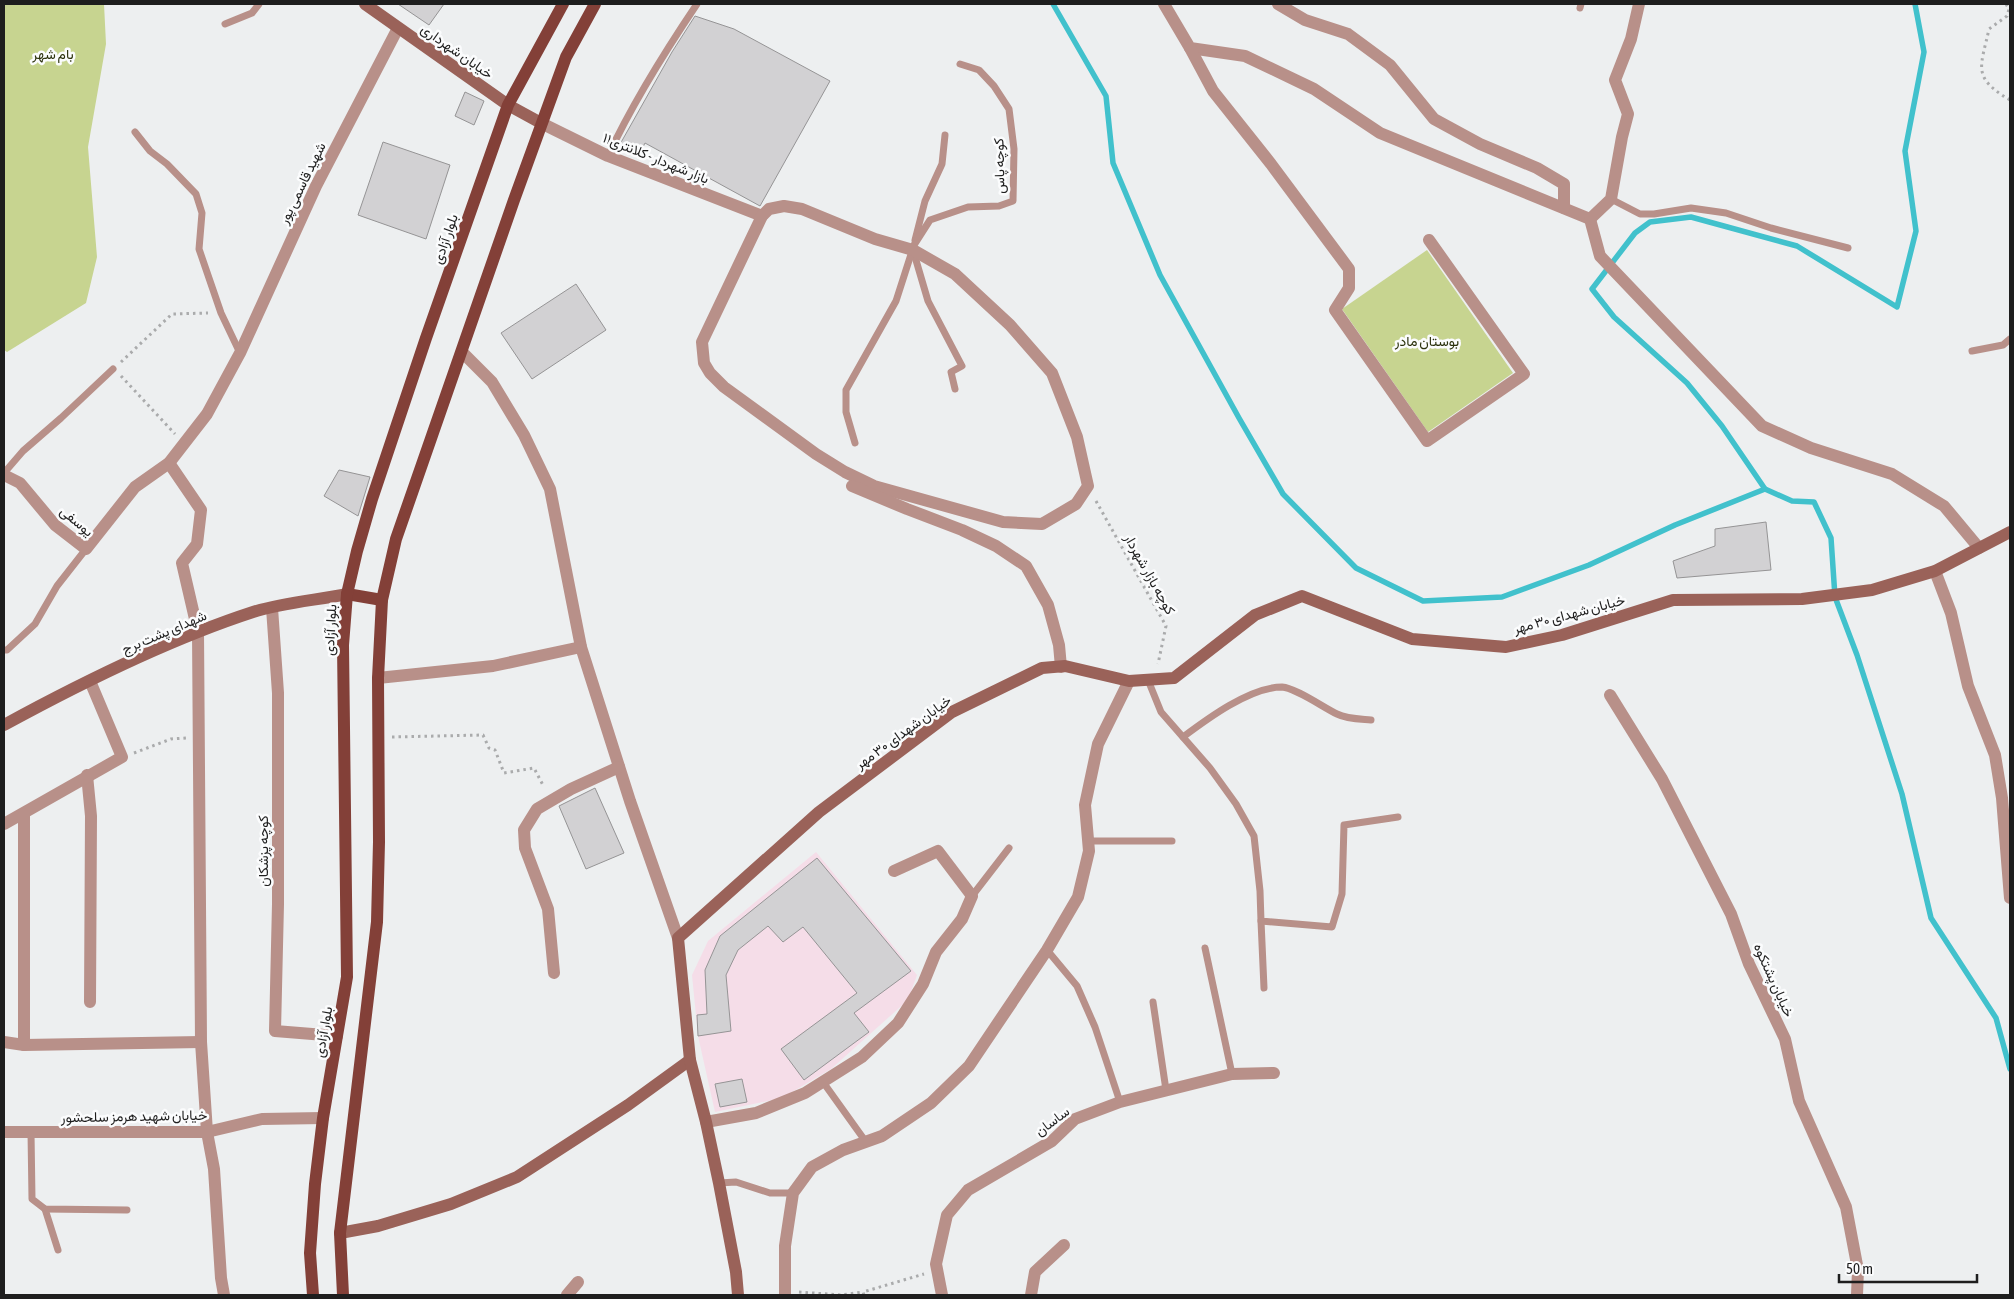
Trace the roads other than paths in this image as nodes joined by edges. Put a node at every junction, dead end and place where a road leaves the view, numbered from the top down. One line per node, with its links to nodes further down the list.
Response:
1 (259, 4): 9 (lane)
2 (365, 4): 10 (main road, خیابان شهرداری)
3 (563, 4): 13 (main road, بلوار آزادی)
4 (595, 4): 14 (main road)
5 (698, 4): 17 (lane)
6 (1164, 4): 11 (street)
7 (1278, 4): 19 (street)
8 (1638, 4): 18 (street)
9 (226, 24)
10 (398, 28): 13 (main road, خیابان شهرداری); 28 (street, شهید قاسمی پور)
11 (1190, 48): 19 (street); 22 (street)
12 (960, 64): 23 (lane, کوچه پاس)
13 (508, 105): 14 (main road, خیابان شهرداری); 42 (main road, بلوار آزادی)
14 (541, 123): 17 (street, بازار شهردار - کلانتری۱۱); 27 (main road)
15 (135, 132): 28 (lane)
16 (945, 135): 23 (lane)
17 (608, 156): 20 (street, بازار شهردار - کلانتری۱۱)
18 (1610, 199): 21 (street); 24 (lane)
19 (1564, 208): 21 (street)
20 (762, 216): 23 (street); 30 (street)
21 (1590, 218): 39 (street)
22 (1429, 240)
23 (914, 248): 30 (street); 31 (lane); 32 (lane)
24 (1848, 248)
25 (2010, 339): 26 (lane)
26 (1972, 351)
27 (462, 352): 43 (main road); 46 (street)
28 (240, 353): 33 (street, شهید قاسمی پور)
29 (113, 369): 36 (lane)
30 (707, 373): 35 (street)
31 (955, 389)
32 (855, 443)
33 (185, 445): 34 (street, یوسفی)
34 (170, 463): 40 (street, یوسفی); 45 (street)
35 (828, 471)
36 (4, 474): 40 (street, یوسفی)
37 (852, 486): 48 (street)
38 (2010, 532): 39 (main road, خیابان شهدای ۳۰ مهر)
39 (1979, 548): 41 (main road, خیابان شهدای ۳۰ مهر)
40 (86, 549): 47 (lane)
41 (1935, 571): 50 (main road, خیابان شهدای ۳۰ مهر); 59 (street)
42 (347, 594): 43 (main road); 44 (main road, شهدای پشت برج); 77 (main road, بلوار آزادی)
43 (382, 600): 49 (main road)
44 (272, 608): 45 (main road, شهدای پشت برج); 77 (street, کوچه پزشکان)
45 (198, 632): 51 (main road, شهدای پشت برج); 79 (street)
46 (581, 647): 49 (street); 57 (street)
47 (4, 650)
48 (1061, 667): 52 (main road, خیابان شهدای ۳۰ مهر); 70 (main road, خیابان شهدای ۳۰ مهر)
49 (378, 678): 97 (main road)
50 (1152, 679): 52 (main road, خیابان شهدای ۳۰ مهر); 56 (lane)
51 (90, 681): 55 (main road, شهدای پشت برج); 58 (street)
52 (1129, 681): 63 (street)
53 (1610, 695): 109 (street, خیابان پشتکوه)
54 (1371, 720): 56 (lane)
55 (4, 725)
56 (1183, 737): 69 (lane)
57 (619, 767): 70 (street); 73 (street)
58 (87, 775): 60 (street); 75 (street)
59 (2006, 799): 68 (street)
60 (24, 814): 62 (street); 80 (street)
61 (1398, 817): 69 (lane)
62 (4, 824)
63 (1088, 841): 64 (lane); 72 (street)
64 (1172, 841)
65 (1009, 848): 67 (lane)
66 (894, 872): 67 (street)
67 (972, 896): 84 (street)
68 (2010, 898)
69 (1261, 921): 74 (lane)
70 (678, 938): 81 (main road)
71 (1205, 948): 83 (lane)
72 (1048, 950): 86 (lane); 92 (street)
73 (554, 973)
74 (1264, 988)
75 (90, 1002)
76 (1153, 1002): 85 (lane)
77 (337, 1036): 87 (main road, بلوار آزادی)
78 (4, 1042): 80 (street)
79 (201, 1042): 80 (street); 91 (street)
80 (24, 1044)
81 (690, 1060): 88 (main road); 97 (main road)
82 (1274, 1073): 83 (street, ساسان)
83 (1232, 1074): 85 (street, ساسان)
84 (823, 1082): 88 (street); 92 (lane)
85 (1166, 1090): 86 (street, ساسان)
86 (1120, 1102): 107 (street, ساسان)
87 (323, 1118): 91 (street, خیابان شهید هرمز سلحشور); 103 (main road, بلوار آزادی)
88 (706, 1122): 93 (main road)
89 (4, 1132): 90 (street, خیابان شهید هرمز سلحشور)
90 (30, 1132): 91 (street, خیابان شهید هرمز سلحشور); 95 (lane)
91 (207, 1132): 102 (street)
92 (866, 1142): 94 (street)
93 (719, 1183): 94 (lane); 106 (main road)
94 (793, 1193): 101 (street)
95 (44, 1209): 96 (lane); 99 (lane)
96 (127, 1210)
97 (340, 1233): 104 (main road)
98 (1064, 1245): 108 (street)
99 (58, 1250)
100 (578, 1282): 105 (street)
101 (785, 1293)
102 (224, 1295)
103 (313, 1295)
104 (343, 1295)
105 (567, 1295)
106 (738, 1295)
107 (942, 1295)
108 (1032, 1295)
109 (1857, 1295)

